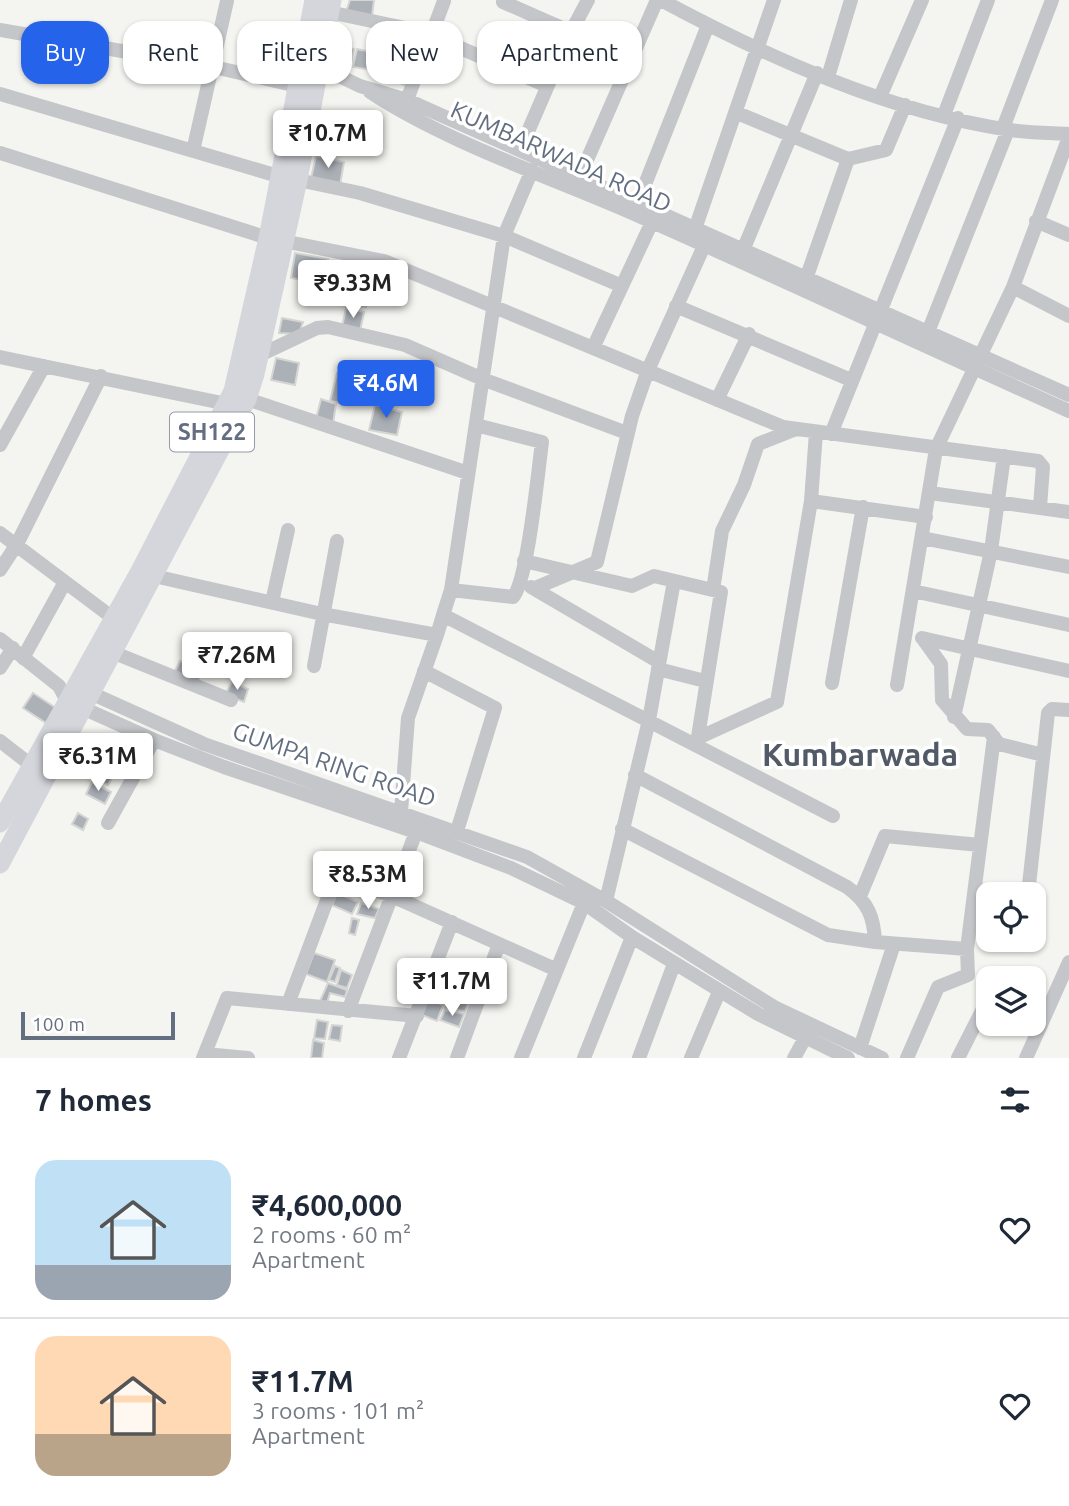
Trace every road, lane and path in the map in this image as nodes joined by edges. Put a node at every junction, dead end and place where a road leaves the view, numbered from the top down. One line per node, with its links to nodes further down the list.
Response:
1 (445, 0): 12 (street); 16 (street)
2 (589, 0): 18 (street)
3 (659, 0): 19 (street); 49 (street)
4 (774, 0): 21 (street)
5 (851, 0): 25 (street)
6 (922, 0): 34 (street)
7 (988, 0): 38 (street)
8 (1052, 0): 39 (street)
9 (227, 1): 13 (street)
10 (503, 2): 17 (street)
11 (325, 4): 14 (main road, SH122); 15 (street)
12 (429, 7)
13 (223, 21)
14 (321, 21)
15 (382, 21)
16 (437, 21)
17 (546, 21)
18 (577, 21)
19 (709, 25): 21 (street); 51 (street)
20 (0, 30): 23 (street)
21 (758, 47): 25 (street); 37 (street)
22 (463, 49): 32 (street)
23 (123, 51)
24 (223, 69): 30 (street)
25 (823, 75): 34 (street); 40 (street)
26 (352, 82): 31 (street)
27 (210, 84): 43 (street)
28 (308, 84): 50 (main road)
29 (413, 84): 35 (street)
30 (297, 86): 48 (main road, SH122)
31 (360, 86): 35 (street, KUMBARWADA ROAD); 47 (street, KUMBARWADA ROAD)
32 (547, 86): 42 (street)
33 (0, 94): 43 (street)
34 (880, 97): 36 (street)
35 (407, 100): 42 (street, KUMBARWADA ROAD)
36 (905, 105): 38 (street); 45 (street)
37 (737, 113): 40 (street); 54 (street)
38 (951, 117): 39 (street); 64 (street)
39 (1006, 129): 41 (street); 66 (street)
40 (791, 136): 45 (street); 58 (street)
41 (1069, 136): 46 (street)
42 (520, 150): 49 (street, KUMBARWADA ROAD)
43 (193, 151): 48 (street)
44 (0, 153): 57 (street)
45 (848, 159): 59 (street)
46 (1064, 163): 52 (street)
47 (532, 170): 53 (street, KUMBARWADA ROAD); 56 (street)
48 (278, 176): 57 (main road, SH122)
49 (580, 176): 51 (street, KUMBARWADA ROAD)
50 (299, 180): 56 (street); 57 (main road)
51 (638, 202): 54 (street, KUMBARWADA ROAD)
52 (1036, 221): 55 (street); 61 (street)
53 (652, 222): 54 (street, KUMBARWADA ROAD); 60 (street)
54 (703, 235): 58 (street, KUMBARWADA ROAD); 62 (street); 64 (street, KUMBARWADA ROAD)
55 (1069, 235)
56 (505, 236): 60 (street); 63 (street)
57 (275, 239): 63 (street); 69 (main road); 80 (main road, SH122)
58 (744, 248): 59 (street, KUMBARWADA ROAD)
59 (807, 276): 64 (street, KUMBARWADA ROAD)
60 (622, 286): 68 (street)
61 (1013, 287): 65 (street); 71 (street)
62 (676, 306): 67 (street); 73 (street)
63 (494, 309): 68 (street); 75 (street)
64 (877, 316): 66 (street, KUMBARWADA ROAD); 71 (street, KUMBARWADA ROAD); 76 (street)
65 (1069, 316)
66 (928, 332): 71 (street, KUMBARWADA ROAD)
67 (749, 334): 76 (street); 79 (street)
68 (593, 348): 73 (street)
69 (260, 355): 75 (street); 78 (main road)
70 (0, 356): 72 (street)
71 (979, 363): 77 (street, KUMBARWADA ROAD); 81 (street, KUMBARWADA ROAD); 88 (street)
72 (44, 366): 74 (street); 87 (street)
73 (648, 370): 79 (street); 85 (street)
74 (101, 376): 80 (street); 102 (street)
75 (485, 380): 82 (street); 85 (street)
76 (851, 380): 86 (street)
77 (1069, 395)
78 (247, 399): 90 (street); 108 (main road)
79 (717, 400): 83 (street)
80 (227, 404): 120 (main road, SH122)
81 (1069, 411)
82 (476, 425): 90 (street); 104 (street)
83 (796, 429): 84 (street); 114 (street)
84 (816, 432): 86 (street); 92 (street)
85 (626, 433): 107 (street)
86 (831, 434): 88 (street)
87 (0, 445)
88 (936, 449): 89 (street); 91 (street)
89 (1004, 456): 93 (street); 95 (street)
90 (468, 473): 113 (street)
91 (930, 493): 93 (street); 97 (street)
92 (811, 501): 94 (street); 145 (street)
93 (999, 501): 95 (street); 103 (street)
94 (863, 507): 97 (street); 135 (street)
95 (1040, 507): 96 (street)
96 (1069, 512)
97 (926, 517): 100 (street)
98 (289, 530): 116 (street)
99 (0, 533): 102 (street)
100 (922, 538): 103 (street); 115 (street)
101 (337, 541): 118 (street)
102 (16, 544): 106 (street); 110 (street)
103 (991, 551): 105 (street); 117 (street)
104 (524, 561): 107 (street); 111 (street)
105 (1069, 567)
106 (0, 570)
107 (580, 572): 109 (street); 112 (street)
108 (154, 576): 116 (street); 127 (main road)
109 (674, 581): 114 (street); 130 (street)
110 (65, 582): 120 (street); 128 (street)
111 (520, 584): 112 (street); 113 (street)
112 (535, 589): 130 (street)
113 (451, 590): 119 (street)
114 (713, 590): 134 (street)
115 (913, 591): 117 (street); 123 (street)
116 (272, 602): 118 (street)
117 (980, 607): 121 (street); 126 (street)
118 (323, 614): 122 (street); 129 (street)
119 (443, 615): 122 (street); 141 (street)
120 (113, 618): 137 (main road, SH122)
121 (1069, 625)
122 (437, 635): 132 (street)
123 (907, 635): 125 (street); 136 (street)
124 (0, 639): 128 (street)
125 (923, 639): 126 (street); 140 (street)
126 (971, 650): 133 (street); 140 (street)
127 (112, 652): 137 (main road); 138 (street)
128 (18, 653): 131 (street); 137 (street)
129 (314, 666)
130 (658, 666): 134 (street); 141 (street)
131 (0, 668)
132 (424, 671): 149 (street); 154 (street)
133 (1069, 671)
134 (705, 681): 145 (street)
135 (832, 683)
136 (897, 685)
137 (75, 695): 143 (street, GUMPA RING ROAD); 147 (main road, SH122); 149 (street, GUMPA RING ROAD); 157 (main road)
138 (231, 700)
139 (1069, 710): 146 (street)
140 (954, 716): 142 (street)
141 (649, 720): 145 (street); 148 (street)
142 (994, 737): 146 (street); 156 (street)
143 (154, 740): 152 (street); 155 (street, GUMPA RING ROAD)
144 (0, 741): 147 (street)
145 (697, 741): 150 (street)
146 (1043, 755): 158 (street)
147 (31, 765): 151 (main road, SH122)
148 (635, 775): 153 (street); 160 (street)
149 (401, 812): 154 (street, GUMPA RING ROAD)
150 (833, 816)
151 (0, 823)
152 (108, 823)
153 (622, 829): 161 (street); 165 (street)
154 (457, 831): 161 (street, GUMPA RING ROAD)
155 (416, 832): 159 (street); 162 (street, GUMPA RING ROAD)
156 (979, 845): 160 (street); 168 (street)
157 (0, 864)
158 (1029, 882)
159 (392, 896): 163 (street); 173 (street); 174 (street)
160 (860, 896): 165 (street)
161 (606, 901): 178 (street, GUMPA RING ROAD)
162 (584, 903): 164 (street, GUMPA RING ROAD); 171 (street)
163 (452, 922): 166 (street); 175 (street)
164 (632, 937): 170 (street, GUMPA RING ROAD); 184 (street)
165 (874, 942): 167 (street)
166 (499, 944): 171 (street); 182 (street)
167 (894, 944): 168 (street); 178 (street)
168 (967, 949): 190 (street)
169 (1069, 962): 192 (street)
170 (674, 964): 172 (street, GUMPA RING ROAD); 185 (street)
171 (557, 970): 183 (street)
172 (719, 992): 177 (street, GUMPA RING ROAD); 186 (street)
173 (288, 1004): 174 (street); 179 (street)
174 (348, 1011): 175 (street)
175 (417, 1016): 181 (street)
176 (976, 1023): 191 (street)
177 (805, 1038): 187 (street); 188 (street, GUMPA RING ROAD)
178 (860, 1048): 189 (street, GUMPA RING ROAD)
179 (204, 1056): 180 (street)
180 (247, 1058)
181 (399, 1058)
182 (457, 1058)
183 (521, 1058)
184 (584, 1058)
185 (639, 1058)
186 (691, 1058)
187 (794, 1058)
188 (848, 1058)
189 (882, 1058)
190 (907, 1058)
191 (958, 1058)
192 (1026, 1058)

